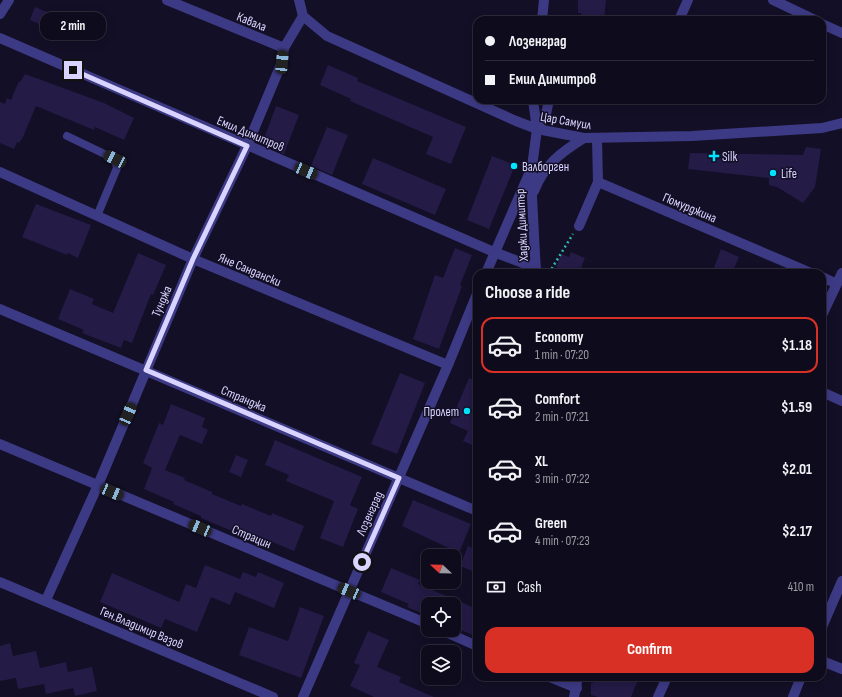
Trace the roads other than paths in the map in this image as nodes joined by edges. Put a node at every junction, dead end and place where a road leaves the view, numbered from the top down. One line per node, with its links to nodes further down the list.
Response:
1 (9, 0): 6 (street)
2 (167, 0): 13 (street, Кавала)
3 (300, 0): 7 (street)
4 (688, 0): 8 (street)
5 (772, 0): 9 (street)
6 (0, 14)
7 (303, 16): 13 (street, Тунджа); 14 (street, Цар Самуил)
8 (681, 16)
9 (806, 16)
10 (826, 26): 11 (street)
11 (842, 33)
12 (0, 38): 23 (street, Емил Димитров)
13 (284, 48): 23 (street, Тунджа)
14 (473, 101)
15 (481, 104): 19 (street, Цар Самуил)
16 (534, 104): 19 (street, Хаджи Димитър)
17 (548, 104): 19 (street, Хаджи Димитър)
18 (842, 123): 22 (street, Цар Самуил)
19 (537, 129): 21 (street, Цар Самуил); 24 (street, Хаджи Димитър)
20 (67, 136): 28 (lane)
21 (584, 138): 22 (street, Цар Самуил); 27 (street)
22 (597, 139): 26 (street)
23 (247, 146): 30 (street, Емил Димитров); 31 (street, Тунджа)
24 (532, 167): 27 (street, Хаджи Димитър); 30 (street)
25 (0, 172): 28 (street, Яне Сандански)
26 (598, 182): 29 (street); 35 (street, Гюмурджина)
27 (532, 197): 34 (street, Хаджи Димитър)
28 (97, 216): 31 (street, Яне Сандански)
29 (579, 226)
30 (494, 252): 32 (street); 33 (street, Емил Димитров)
31 (193, 259): 42 (street, Яне Сандански); 43 (street, Тунджа)
32 (488, 269)
33 (532, 269)
34 (536, 269)
35 (803, 269)
36 (842, 273): 38 (street)
37 (826, 280): 38 (street)
38 (837, 284): 40 (street)
39 (473, 304): 42 (street, Лозенград)
40 (826, 307)
41 (0, 309): 43 (street, Странджа)
42 (448, 365): 47 (street, Лозенград)
43 (146, 370): 47 (street, Странджа); 48 (street, Тунджа)
44 (826, 394): 45 (street)
45 (842, 401)
46 (0, 444): 48 (street, Страцин)
47 (399, 478): 49 (street, Странджа); 52 (street, Лозенград)
48 (98, 486): 52 (street, Страцин); 53 (street, Тунджа)
49 (473, 509)
50 (842, 581): 54 (street)
51 (0, 582): 53 (street, Ген.Владимир Вазов)
52 (349, 591): 55 (street, Страцин); 66 (street, Лозенград)
53 (46, 600): 65 (street, Ген.Владимир Вазов)
54 (826, 618)
55 (421, 621)
56 (457, 637): 57 (street)
57 (473, 644)
58 (826, 663): 59 (street)
59 (842, 669)
60 (556, 681): 64 (street)
61 (577, 681): 64 (street)
62 (665, 681): 67 (street)
63 (799, 681): 68 (street)
64 (575, 693)
65 (273, 697)
66 (303, 697)
67 (658, 697)
68 (792, 697)

